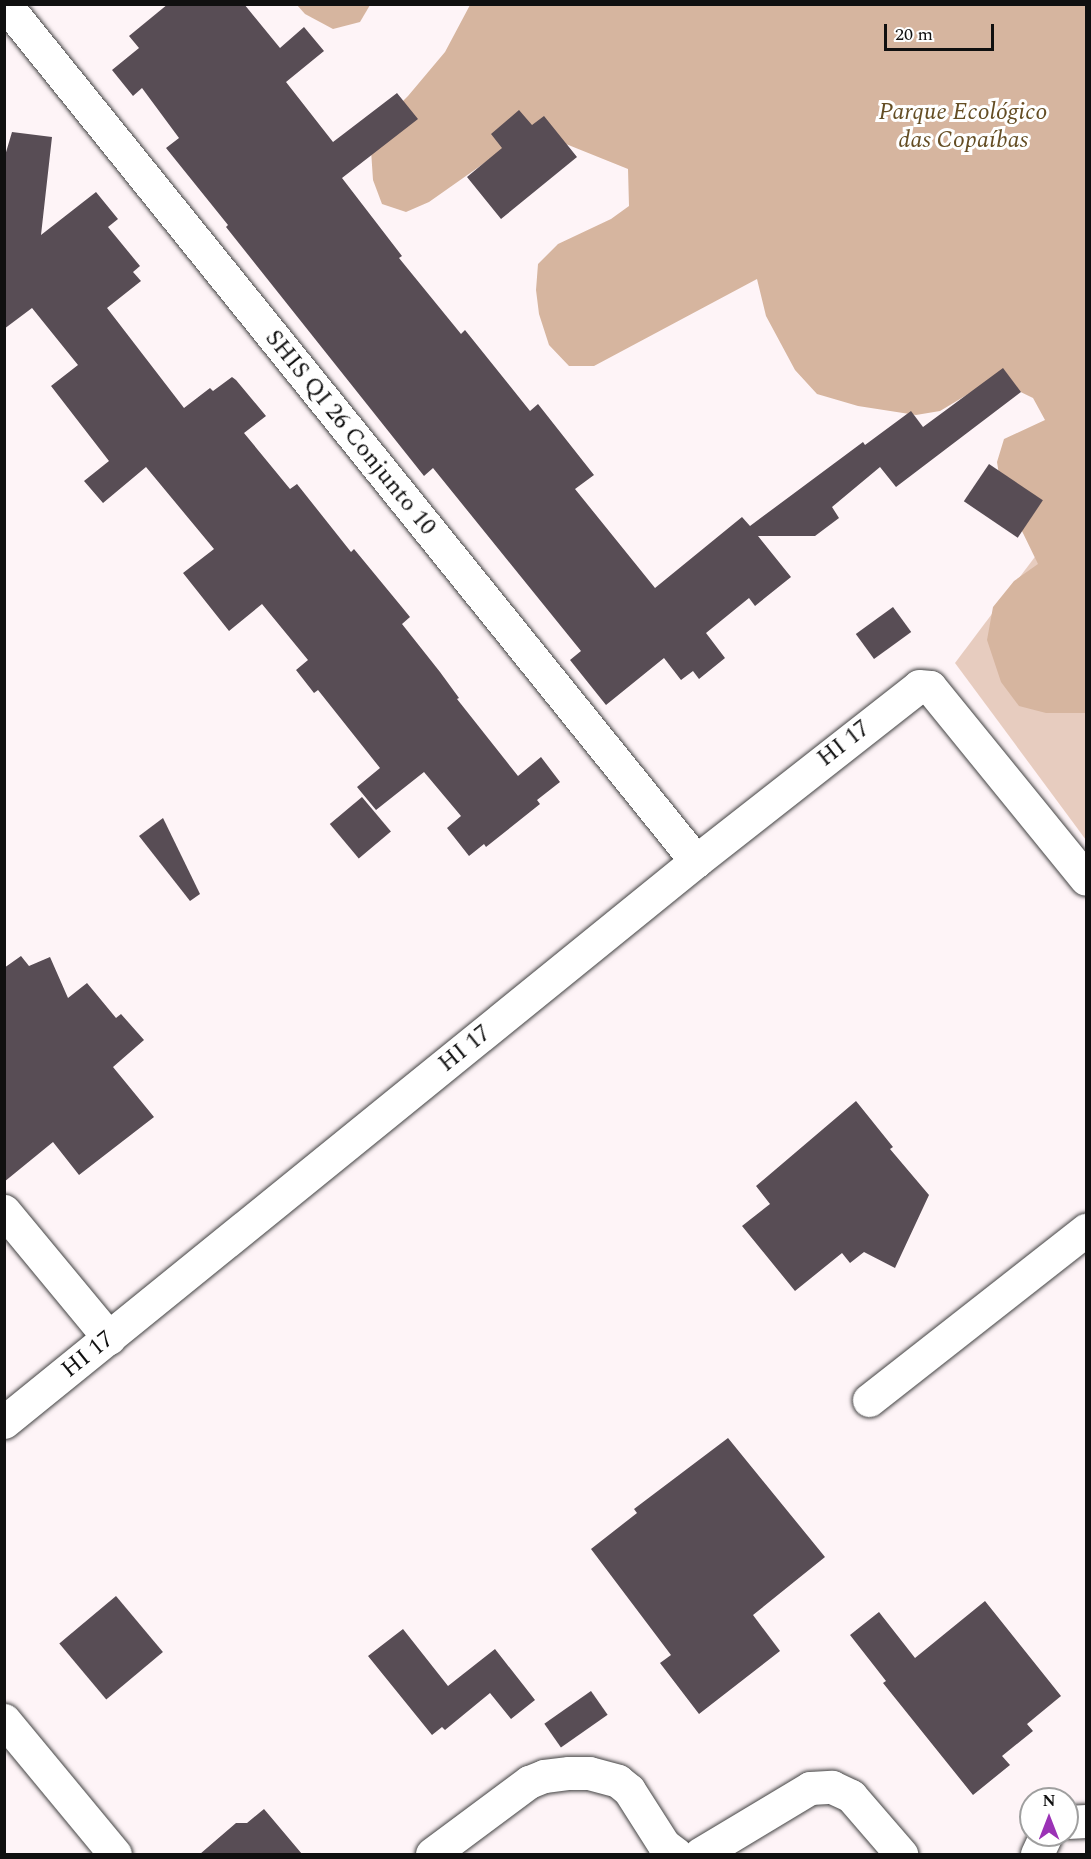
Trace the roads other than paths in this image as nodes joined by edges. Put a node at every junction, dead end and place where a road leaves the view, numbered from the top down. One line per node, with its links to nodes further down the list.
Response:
1 (5, 4): 2 (street, SHIS QI 26 Conjunto 10)
2 (696, 861): 3 (street, HI 17); 6 (street, HI 17)
3 (1086, 879)
4 (4, 1211): 6 (street)
5 (1086, 1230): 7 (street)
6 (109, 1338): 8 (street, HI 17)
7 (869, 1400)
8 (4, 1422)
9 (4, 1720): 10 (street)
10 (115, 1854)
11 (432, 1854): 12 (street)
12 (676, 1854)
13 (700, 1854): 14 (street)
14 (901, 1854)

